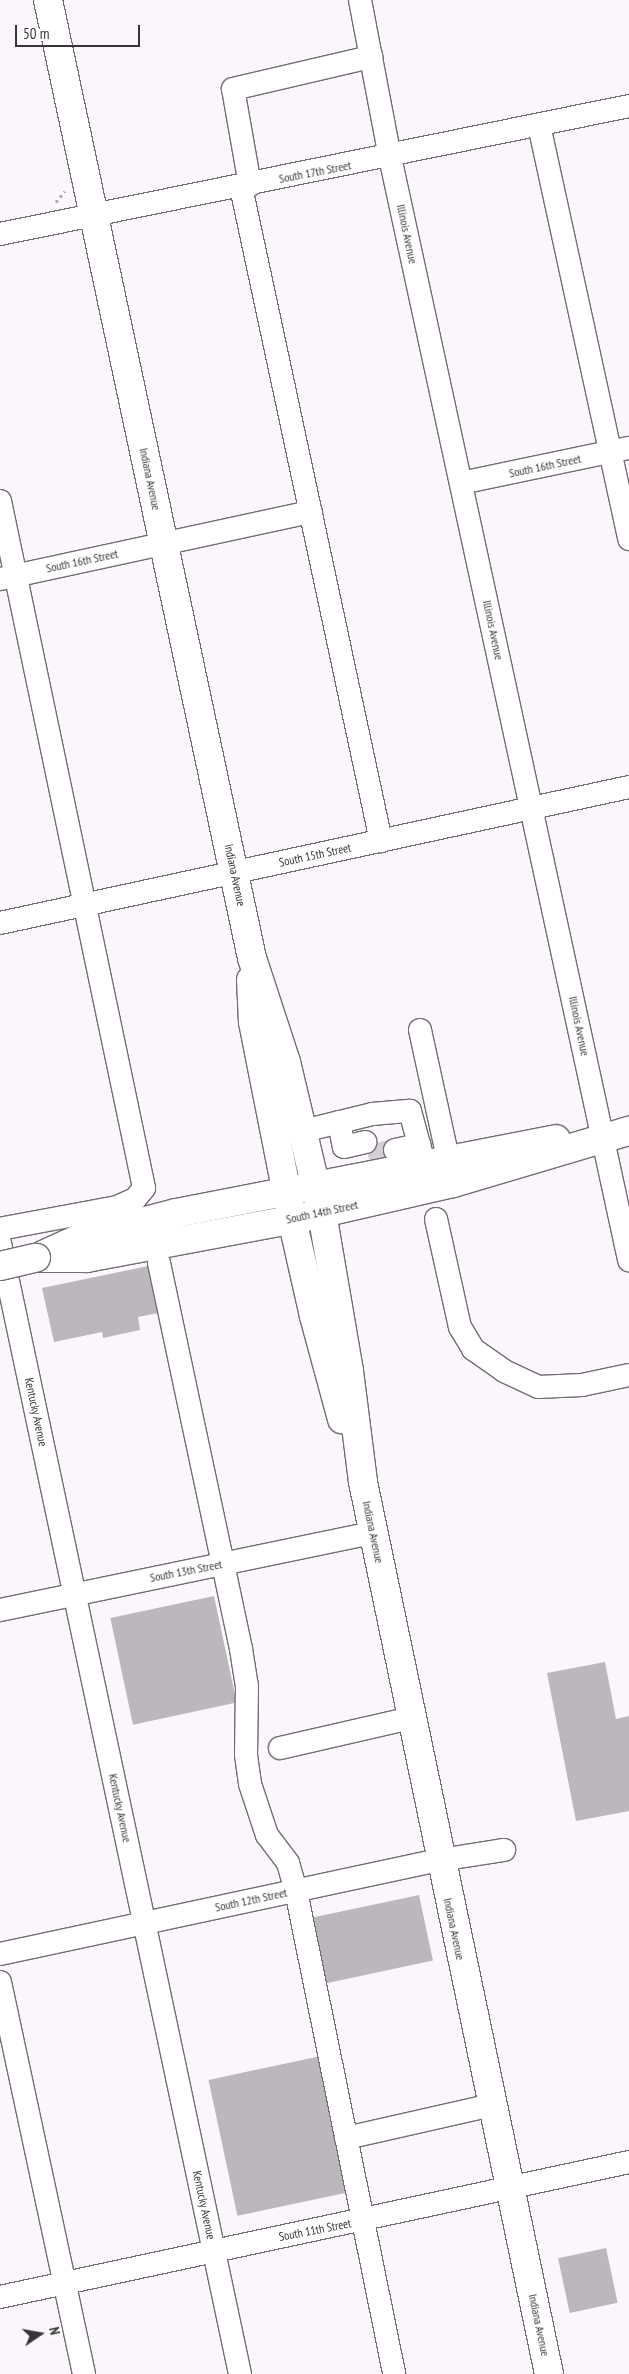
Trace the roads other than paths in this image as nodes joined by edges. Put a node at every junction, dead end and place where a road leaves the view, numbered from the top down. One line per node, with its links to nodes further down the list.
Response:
1 (360, 0): 3 (street, Illinois Avenue)
2 (48, 3): 8 (main road, Indiana Avenue)
3 (371, 57): 6 (street, Illinois Avenue); 7 (street)
4 (629, 106): 5 (street, South 17th Street)
5 (539, 125): 6 (street, South 17th Street); 10 (street)
6 (390, 157): 7 (street, South 17th Street); 11 (street, Illinois Avenue)
7 (245, 186): 8 (street, South 17th Street); 13 (street)
8 (93, 215): 9 (street, South 17th Street); 15 (main road, Indiana Avenue)
9 (0, 234)
10 (619, 450): 11 (street, South 16th Street); 14 (street)
11 (461, 483): 18 (street, Illinois Avenue)
12 (0, 501): 16 (street)
13 (311, 512): 15 (street, South 16th Street); 19 (street)
14 (629, 539)
15 (164, 543): 16 (street, South 16th Street); 20 (main road, Indiana Avenue)
16 (8, 577): 21 (street)
17 (629, 787): 18 (street, South 15th Street)
18 (532, 808): 19 (street, South 15th Street); 28 (street, Illinois Avenue)
19 (381, 841): 20 (street, South 15th Street)
20 (234, 872): 21 (street, South 15th Street); 23 (main road, Indiana Avenue)
21 (83, 905): 22 (street, South 15th Street); 38 (street)
22 (0, 922)
23 (252, 958): 26 (main road, Indiana Avenue); 33 (main road, Indiana Avenue)
24 (420, 1030): 31 (street)
25 (339, 1122): 26 (street); 30 (street); 31 (street)
26 (303, 1131): 32 (main road, Indiana Avenue)
27 (629, 1131): 28 (main road, South 14th Street)
28 (602, 1137): 31 (main road, South 14th Street); 35 (main road, South 14th Street); 40 (street, Illinois Avenue)
29 (394, 1143): 31 (street)
30 (359, 1149)
31 (426, 1149): 32 (main road, South 14th Street)
32 (315, 1185): 33 (main road, South 14th Street); 35 (main road, Indiana Avenue)
33 (288, 1191): 34 (main road, South 14th Street); 36 (main road, Indiana Avenue)
34 (249, 1212): 36 (main road, South 14th Street); 42 (main road, South 14th Street, bridge)
35 (322, 1213): 36 (main road, South 14th Street); 44 (main road, Indiana Avenue)
36 (292, 1219): 44 (main road, Indiana Avenue)
37 (436, 1219): 43 (street)
38 (0, 1229)
39 (0, 1243): 47 (street, Kentucky Avenue)
40 (629, 1260)
41 (159, 1263): 46 (street)
42 (0, 1266)
43 (629, 1375)
44 (363, 1482): 45 (main road, Indiana Avenue)
45 (373, 1533): 46 (street, South 13th Street); 49 (main road, Indiana Avenue)
46 (224, 1564): 47 (street, South 13th Street); 53 (street)
47 (75, 1594): 48 (street, South 13th Street); 54 (street, Kentucky Avenue)
48 (0, 1610)
49 (411, 1718): 50 (street); 52 (main road, Indiana Avenue)
50 (280, 1748)
51 (504, 1850): 52 (street, South 12th Street)
52 (440, 1860): 53 (street, South 12th Street); 57 (main road, Indiana Avenue)
53 (296, 1891): 54 (street, South 12th Street); 58 (street)
54 (144, 1923): 55 (street, South 12th Street); 62 (street, Kentucky Avenue)
55 (0, 1954)
56 (0, 1982): 63 (street)
57 (492, 2105): 58 (street); 60 (main road, Indiana Avenue)
58 (346, 2138): 61 (street)
59 (629, 2162): 60 (street, South 11th Street)
60 (510, 2187): 61 (street, South 11th Street); 68 (main road, Indiana Avenue)
61 (362, 2220): 62 (street, South 11th Street); 67 (street)
62 (214, 2250): 63 (street, South 11th Street); 66 (street, Kentucky Avenue)
63 (64, 2283): 64 (street, South 11th Street); 65 (street)
64 (0, 2297)
65 (84, 2374)
66 (240, 2374)
67 (394, 2374)
68 (549, 2374)

